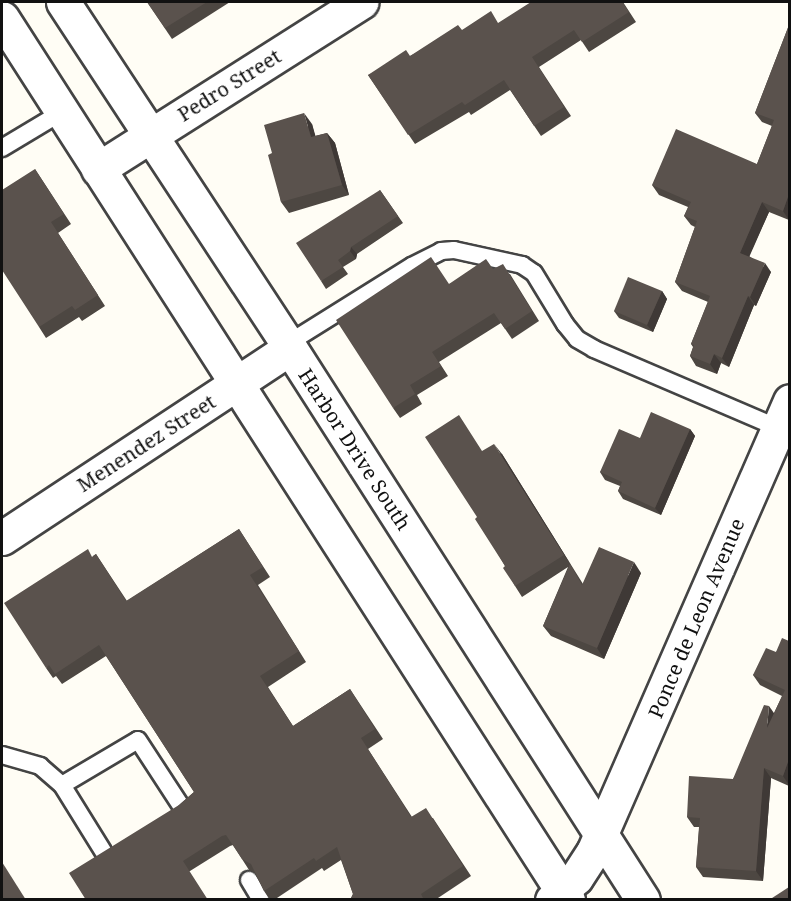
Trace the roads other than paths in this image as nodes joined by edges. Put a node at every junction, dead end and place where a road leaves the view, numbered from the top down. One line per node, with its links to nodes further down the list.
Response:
1 (63, 2): 5 (street, Harbor Drive South)
2 (361, 2): 5 (street, Pedro Street)
3 (2, 18): 4 (street)
4 (62, 112): 6 (lane); 7 (street)
5 (149, 136): 7 (street, Pedro Street); 8 (street, Harbor Drive South)
6 (2, 148)
7 (98, 169): 9 (street)
8 (288, 346): 9 (street, Menendez Street); 10 (lane); 15 (street, Harbor Drive South)
9 (236, 383): 11 (street, Menendez Street); 18 (street)
10 (784, 415): 15 (street, Ponce de Leon Avenue)
11 (2, 538)
12 (2, 755): 13 (lane)
13 (62, 785): 14 (lane); 16 (lane)
14 (181, 806)
15 (602, 834): 18 (street, Ponce de Leon Avenue); 20 (street, Harbor Drive South)
16 (103, 851)
17 (249, 880): 19 (lane)
18 (561, 897)
19 (261, 900)
20 (643, 900)

